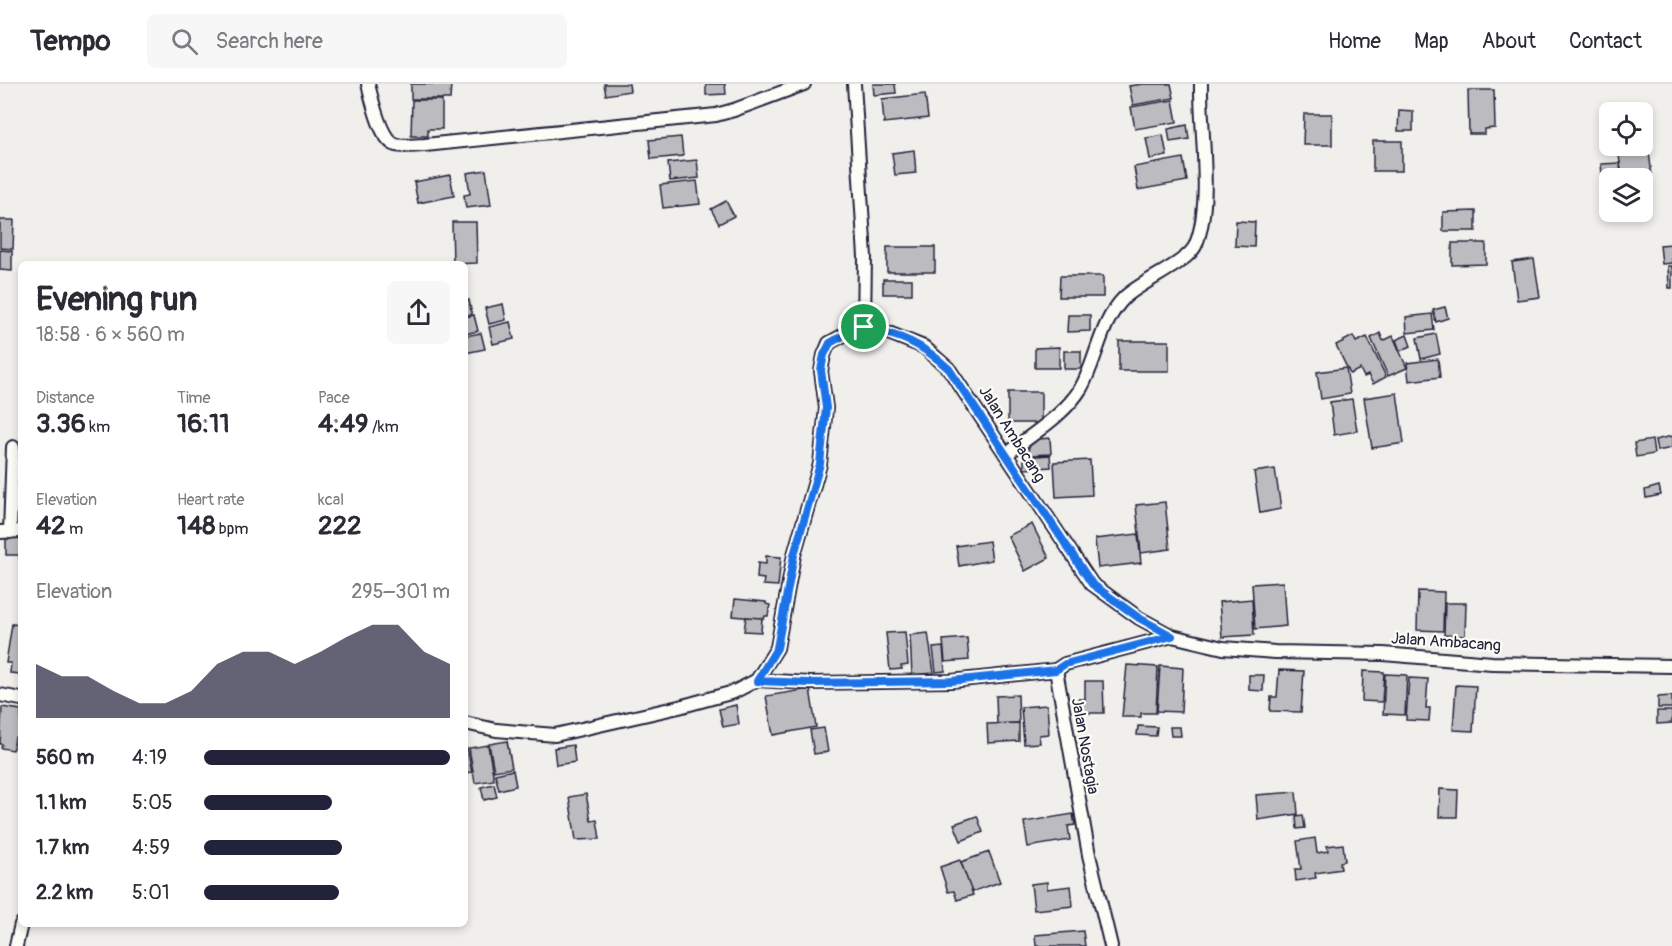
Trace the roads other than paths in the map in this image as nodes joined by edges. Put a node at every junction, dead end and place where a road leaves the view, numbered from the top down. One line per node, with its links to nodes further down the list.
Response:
1 (368, 84): 2 (street)
2 (804, 84)
3 (854, 84): 5 (street)
4 (1201, 84): 7 (street)
5 (864, 327): 7 (street, Jalan Ambacang); 12 (street)
6 (13, 447): 8 (street)
7 (1006, 455): 9 (street, Jalan Ambacang)
8 (10, 532)
9 (1172, 636): 10 (street, Jalan Ambacang); 11 (street)
10 (1672, 666)
11 (1056, 670): 12 (street); 18 (street, Jalan Nostagia)
12 (757, 681): 15 (street)
13 (0, 695): 14 (street)
14 (18, 698)
15 (468, 724)
16 (20, 927): 17 (street)
17 (16, 946)
18 (1111, 946)

